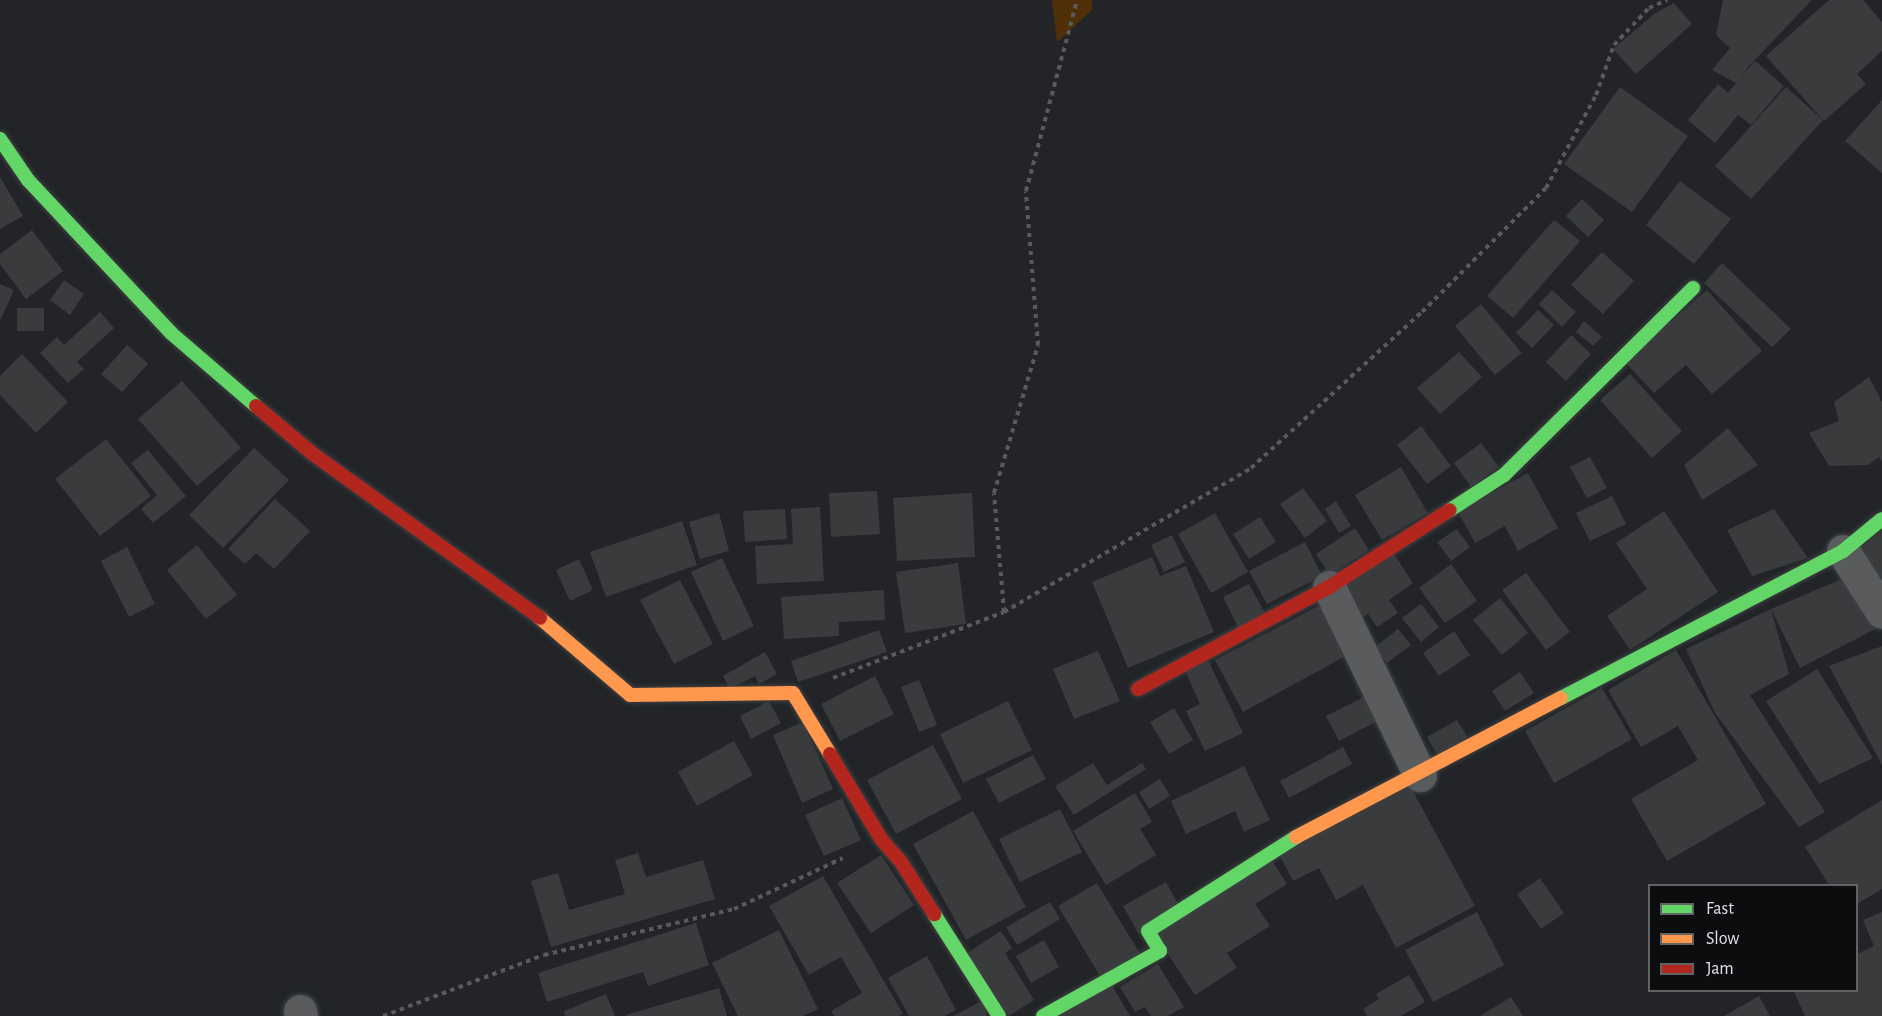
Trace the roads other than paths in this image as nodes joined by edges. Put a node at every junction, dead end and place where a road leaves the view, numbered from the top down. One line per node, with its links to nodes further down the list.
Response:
1 (0, 140): 9 (street)
2 (1693, 288): 5 (street)
3 (1882, 519): 4 (street)
4 (1843, 550): 6 (street); 8 (street)
5 (1329, 587): 7 (street); 8 (street)
6 (1882, 612)
7 (1138, 688)
8 (1420, 775): 10 (street)
9 (999, 1016)
10 (1043, 1016)

